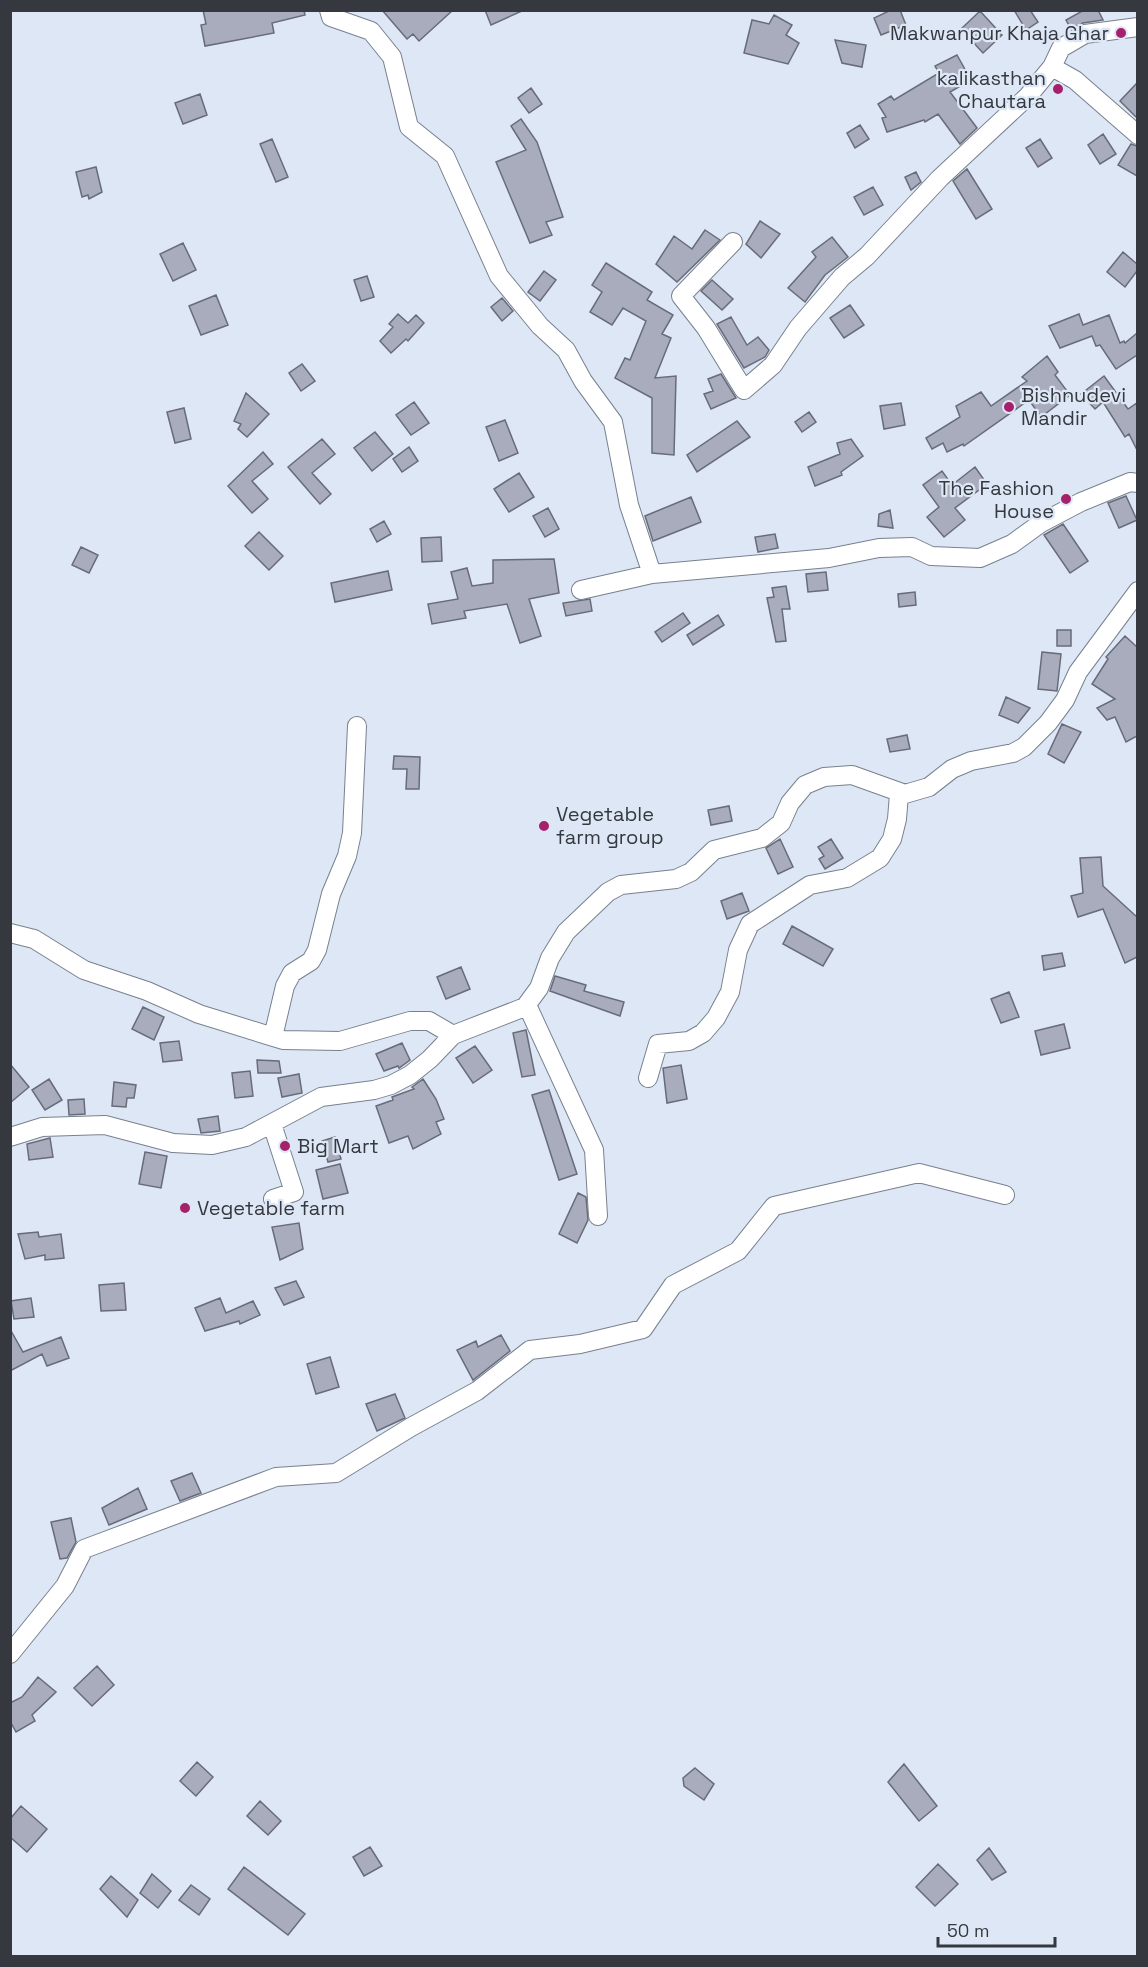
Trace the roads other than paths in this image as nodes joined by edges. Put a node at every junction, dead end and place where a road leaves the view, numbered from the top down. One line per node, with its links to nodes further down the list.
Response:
1 (329, 10): 7 (street)
2 (1137, 27): 3 (street)
3 (1052, 68): 4 (street); 5 (street)
4 (1137, 135)
5 (734, 242)
6 (1137, 483): 7 (street)
7 (652, 574): 8 (street)
8 (581, 590)
9 (1137, 591): 11 (street)
10 (357, 726): 15 (street)
11 (899, 794): 13 (street); 16 (street)
12 (10, 933): 15 (street)
13 (527, 1005): 14 (street); 21 (street)
14 (453, 1035): 15 (street); 17 (street)
15 (273, 1037)
16 (648, 1078)
17 (272, 1124): 18 (street); 20 (street)
18 (10, 1137)
19 (1005, 1195): 22 (street)
20 (273, 1198)
21 (598, 1216)
22 (10, 1654)

